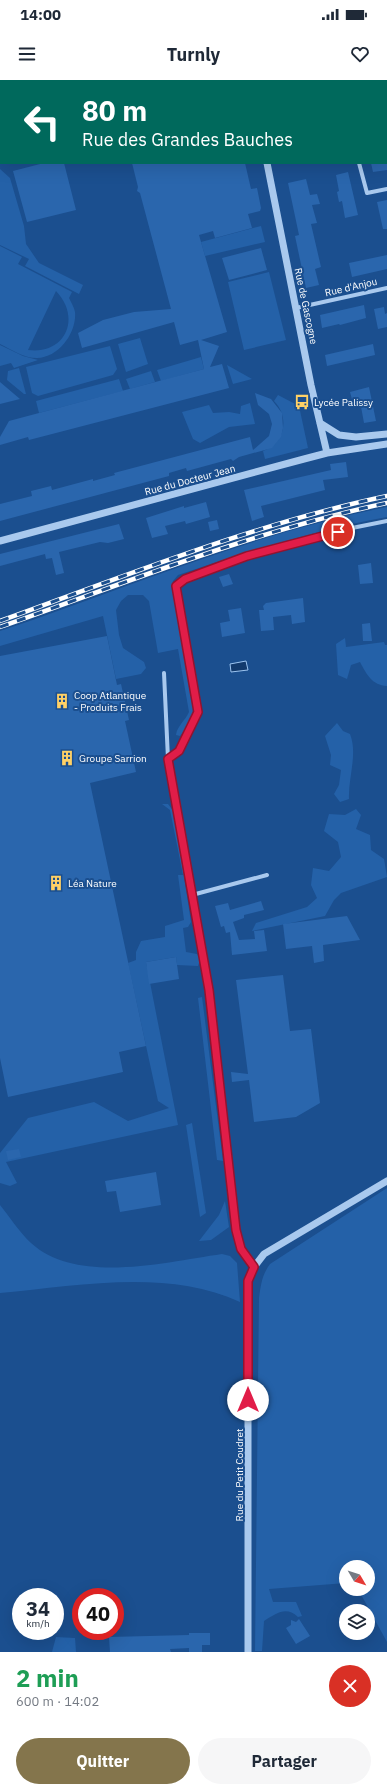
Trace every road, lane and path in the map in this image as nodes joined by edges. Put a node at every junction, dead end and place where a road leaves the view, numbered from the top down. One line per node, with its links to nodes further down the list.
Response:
1 (267, 164): 5 (street, Rue de Gascogne)
2 (359, 164): 3 (street)
3 (387, 189)
4 (387, 288): 5 (street, Rue d'Anjou)
5 (296, 308): 6 (street, Rue de Gascogne)
6 (320, 423): 7 (street); 9 (street, Rue de Gascogne)
7 (387, 434)
8 (387, 444): 9 (street, Rue du Docteur Jean)
9 (327, 453): 11 (street, Rue du Docteur Jean)
10 (387, 521): 13 (street)
11 (0, 541)
12 (164, 673): 13 (street)
13 (168, 759): 15 (street)
14 (266, 875): 15 (street)
15 (192, 895): 17 (street)
16 (387, 1181): 17 (street, Rue du Petit Coudret)
17 (254, 1267): 18 (street, Rue du Petit Coudret)
18 (248, 1652)

